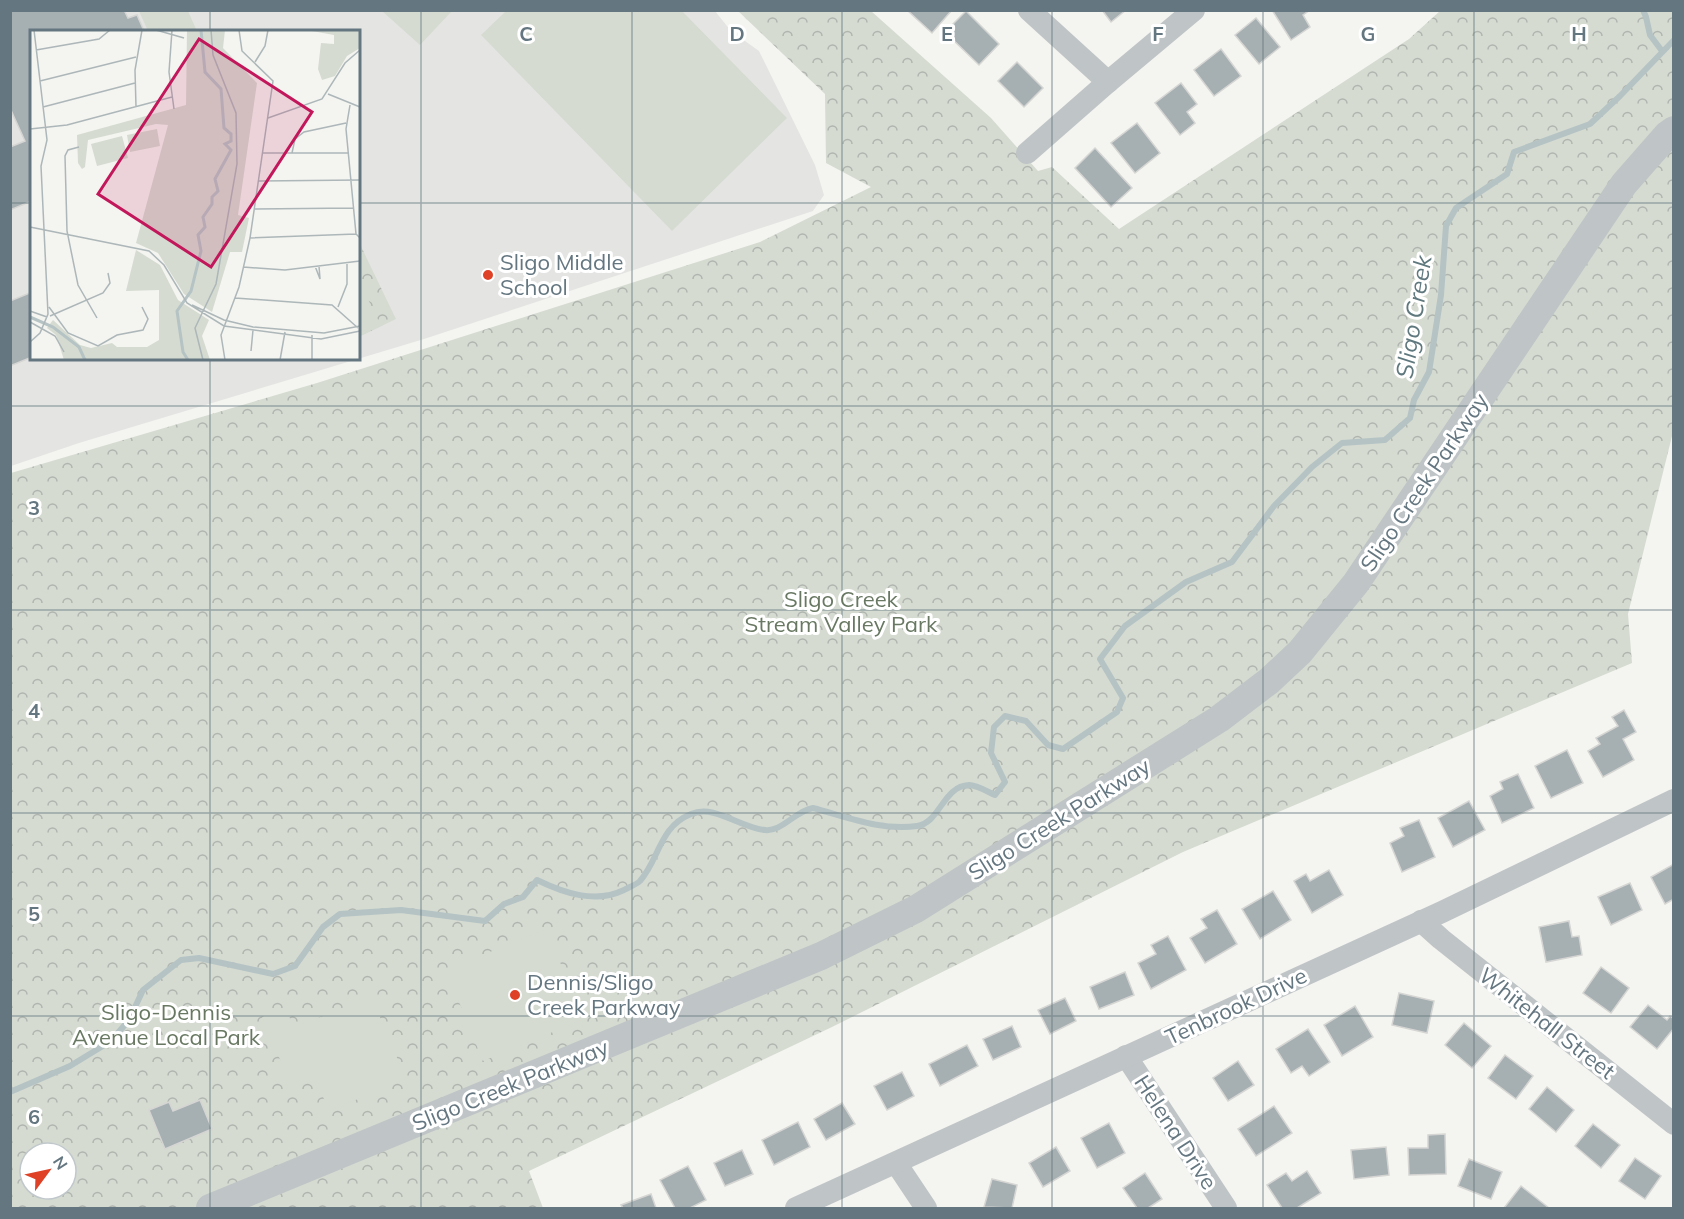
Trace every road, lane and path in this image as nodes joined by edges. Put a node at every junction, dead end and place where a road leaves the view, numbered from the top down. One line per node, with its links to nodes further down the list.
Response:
1 (1029, 10): 3 (street)
2 (1194, 10): 3 (street)
3 (1108, 82): 5 (street)
4 (1674, 130): 11 (street, Sligo Creek Parkway)
5 (1027, 153)
6 (1674, 800): 7 (street, Tenbrook Drive)
7 (1421, 921): 8 (street, Tenbrook Drive); 9 (street, Whitehall Street)
8 (1126, 1056): 10 (street, Tenbrook Drive); 14 (street, Helena Drive)
9 (1674, 1124)
10 (896, 1163): 12 (street, Tenbrook Drive); 13 (street)
11 (210, 1209)
12 (796, 1209)
13 (926, 1209)
14 (1226, 1209)

